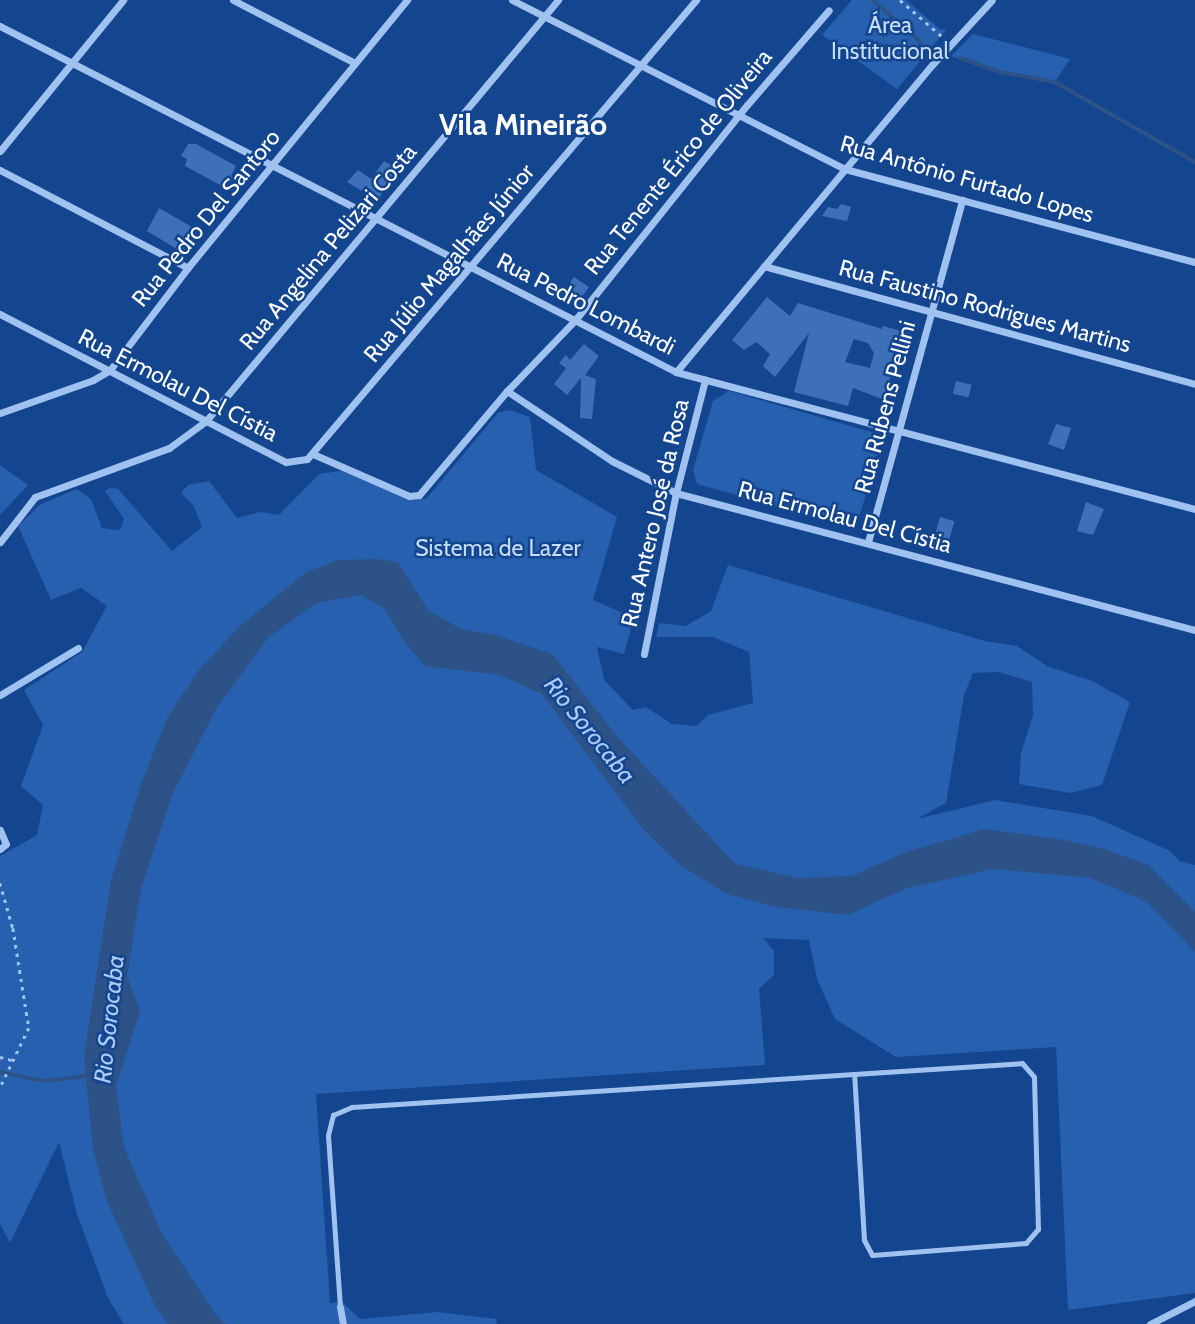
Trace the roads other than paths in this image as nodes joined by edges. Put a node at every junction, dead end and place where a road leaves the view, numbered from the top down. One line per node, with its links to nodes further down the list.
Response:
1 (123, 0): 11 (street)
2 (233, 0): 12 (street)
3 (407, 0): 12 (street, Rua Pedro Del Santoro)
4 (512, 0): 9 (street, Rua Antônio Furtado Lopes)
5 (558, 0): 9 (street, Rua Angelina Pelizari Costa)
6 (696, 0): 13 (street, Rua Júlio Magalhães Júnior)
7 (992, 0): 17 (street, Rua Antero José da Rosa)
8 (829, 10): 14 (street, Rua Tenente Érico de Oliveira)
9 (545, 17): 13 (street, Rua Antônio Furtado Lopes); 20 (street, Rua Angelina Pelizari Costa)
10 (0, 26): 11 (street, Rua Pedro Lombardi)
11 (73, 63): 15 (street); 16 (street, Rua Pedro Lombardi)
12 (355, 63): 16 (street, Rua Pedro Del Santoro)
13 (642, 64): 14 (street, Rua Antônio Furtado Lopes); 22 (street, Rua Júlio Magalhães Júnior)
14 (740, 115): 17 (street, Rua Antônio Furtado Lopes); 27 (street, Rua Tenente Érico de Oliveira)
15 (0, 151)
16 (272, 165): 20 (street, Rua Pedro Lombardi); 24 (street, Rua Pedro Del Santoro)
17 (845, 169): 19 (street, Rua Antônio Furtado Lopes); 23 (street, Rua Antero José da Rosa)
18 (0, 170): 24 (street)
19 (962, 200): 21 (street, Rua Antônio Furtado Lopes); 25 (street, Rua Rubens Pellini)
20 (377, 219): 22 (street, Rua Pedro Lombardi); 34 (street, Rua Angelina Pelizari Costa)
21 (1195, 262)
22 (470, 267): 27 (street, Rua Pedro Lombardi); 36 (street, Rua Júlio Magalhães Júnior)
23 (764, 267): 25 (street, Rua Faustino Rodrigues Martins); 29 (street, Rua Antero José da Rosa)
24 (188, 268): 28 (street, Rua Pedro Del Santoro)
25 (932, 312): 31 (street, Rua Faustino Rodrigues Martins); 35 (street, Rua Rubens Pellini)
26 (0, 314): 28 (street, Rua Ermolau Del Cístia)
27 (576, 319): 29 (street, Rua Pedro Lombardi); 32 (street, Rua Tenente Érico de Oliveira)
28 (110, 370): 33 (street, Rua Pedro Del Santoro); 34 (street, Rua Ermolau Del Cístia)
29 (676, 372): 30 (street, Rua Pedro Lombardi)
30 (705, 380): 35 (street, Rua Pedro Lombardi); 37 (street, Rua Antero José da Rosa)
31 (1195, 384)
32 (507, 391): 36 (street, Rua Tenente Érico de Oliveira); 37 (street, Rua Ermolau Del Cístia)
33 (0, 413)
34 (206, 421): 36 (street, Rua Ermolau Del Cístia); 39 (street, Rua Angelina Pelizari Costa)
35 (899, 431): 38 (street, Rua Pedro Lombardi); 40 (street, Rua Rubens Pellini)
36 (313, 454)
37 (676, 493): 40 (street, Rua Ermolau Del Cístia); 43 (street, Rua Antero José da Rosa)
38 (1195, 509)
39 (0, 542)
40 (868, 542): 41 (street, Rua Ermolau Del Cístia)
41 (1195, 630)
42 (78, 648): 44 (street)
43 (644, 654)
44 (0, 695)
45 (0, 830): 46 (street)
46 (2, 848)
47 (854, 1074): 47 (lane); 49 (lane)
48 (1195, 1301): 51 (street)
49 (340, 1307): 50 (street)
50 (343, 1324)
51 (1150, 1324)

